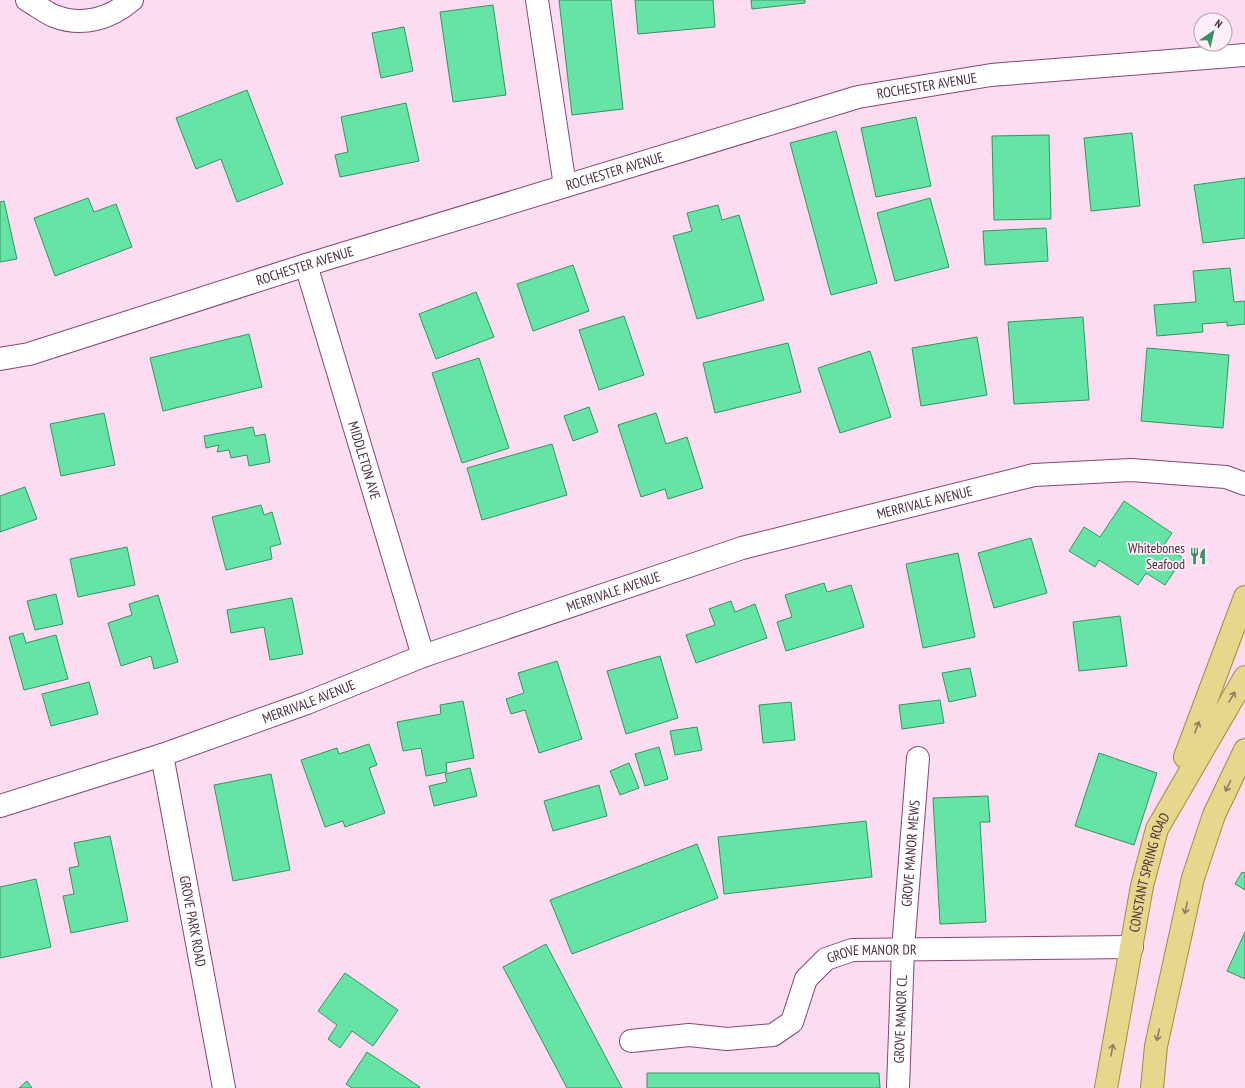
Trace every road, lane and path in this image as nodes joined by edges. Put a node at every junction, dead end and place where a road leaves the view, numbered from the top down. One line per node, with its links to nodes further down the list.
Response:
1 (28, 0): 2 (street)
2 (132, 0)
3 (537, 0): 5 (street)
4 (1245, 55): 5 (street, ROCHESTER AVENUE)
5 (565, 186): 6 (street, ROCHESTER AVENUE)
6 (306, 265): 7 (street, ROCHESTER AVENUE); 10 (street, MIDDLETON AVE)
7 (0, 359)
8 (1245, 484): 10 (street, MERRIVALE AVENUE)
9 (1245, 597): 16 (main road, one-way to 9)
10 (422, 656): 13 (street, MERRIVALE AVENUE)
11 (1245, 677): 16 (main road, CONSTANT SPRING ROAD, one-way to 11)
12 (1245, 750): 23 (main road, one-way to 23)
13 (162, 755): 15 (street, MERRIVALE AVENUE); 20 (street, GROVE PARK ROAD)
14 (918, 758): 18 (street, GROVE MANOR MEWS)
15 (0, 806)
16 (1157, 829): 17 (main road, CONSTANT SPRING ROAD)
17 (1132, 947): 18 (street, GROVE MANOR DR); 22 (main road, CONSTANT SPRING ROAD, one-way to 17)
18 (904, 949): 19 (street, GROVE MANOR DR); 21 (street, GROVE MANOR CL)
19 (631, 1041)
20 (224, 1088)
21 (898, 1088)
22 (1106, 1088)
23 (1152, 1088)

